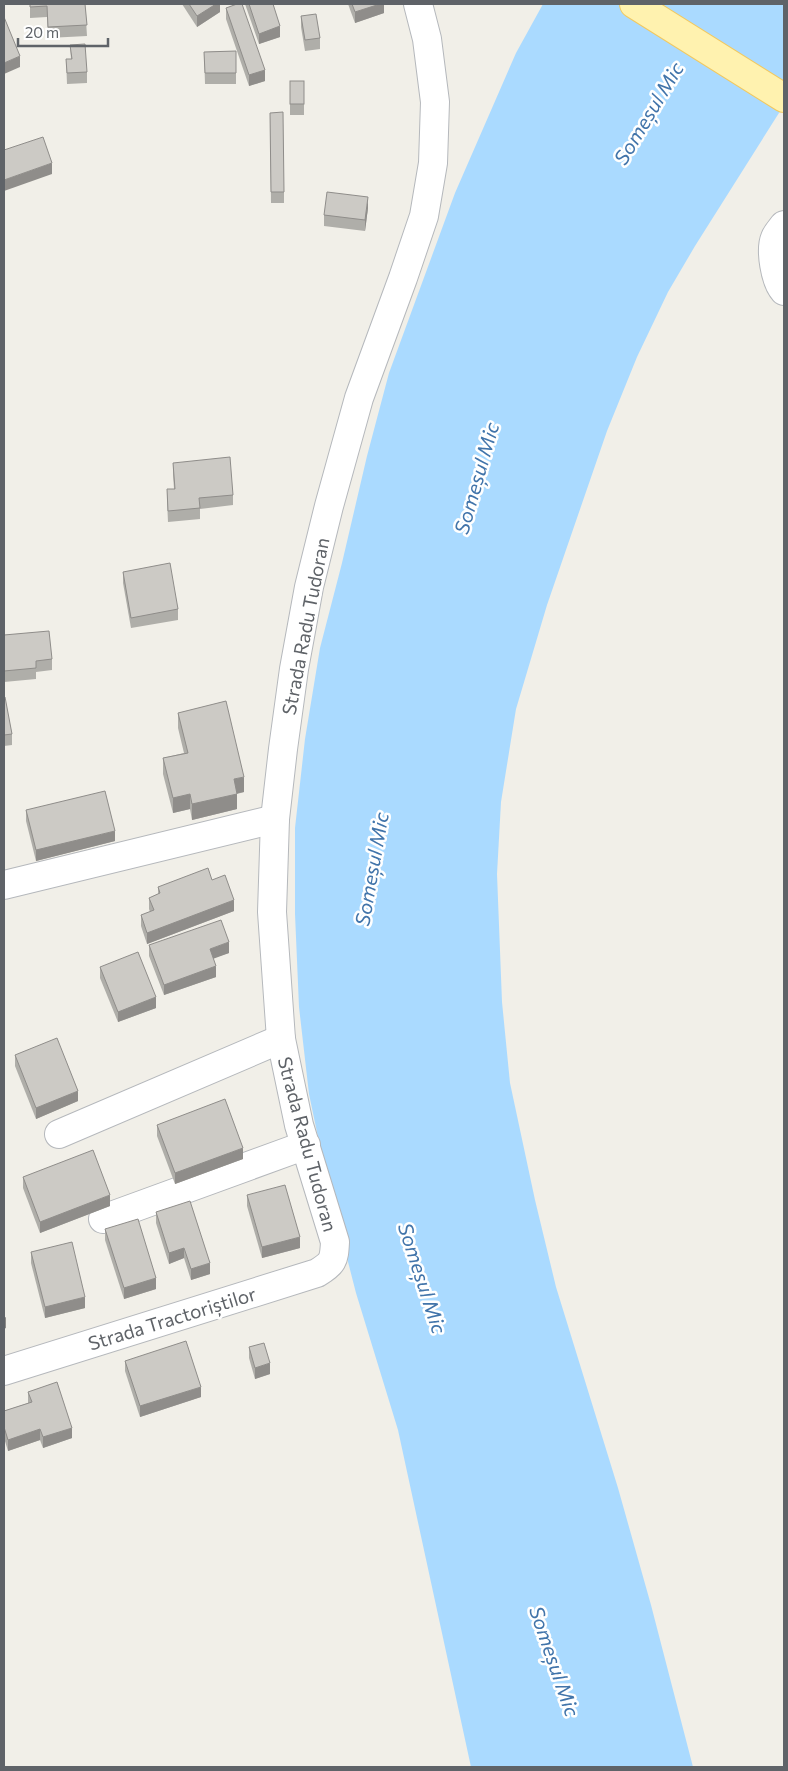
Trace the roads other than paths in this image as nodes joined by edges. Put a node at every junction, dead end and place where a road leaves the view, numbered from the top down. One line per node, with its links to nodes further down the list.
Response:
1 (418, 4): 6 (street, Strada Radu Tudoran)
2 (634, 4): 3 (main road)
3 (784, 98)
4 (784, 225): 5 (street)
5 (784, 291)
6 (276, 819): 7 (street); 8 (street, Strada Radu Tudoran)
7 (4, 885)
8 (281, 1039): 9 (street); 10 (street, Strada Radu Tudoran)
9 (59, 1134)
10 (306, 1146): 11 (street); 12 (street, Strada Radu Tudoran)
11 (103, 1219)
12 (334, 1258): 13 (street, Strada Tractoriștilor)
13 (4, 1371)

